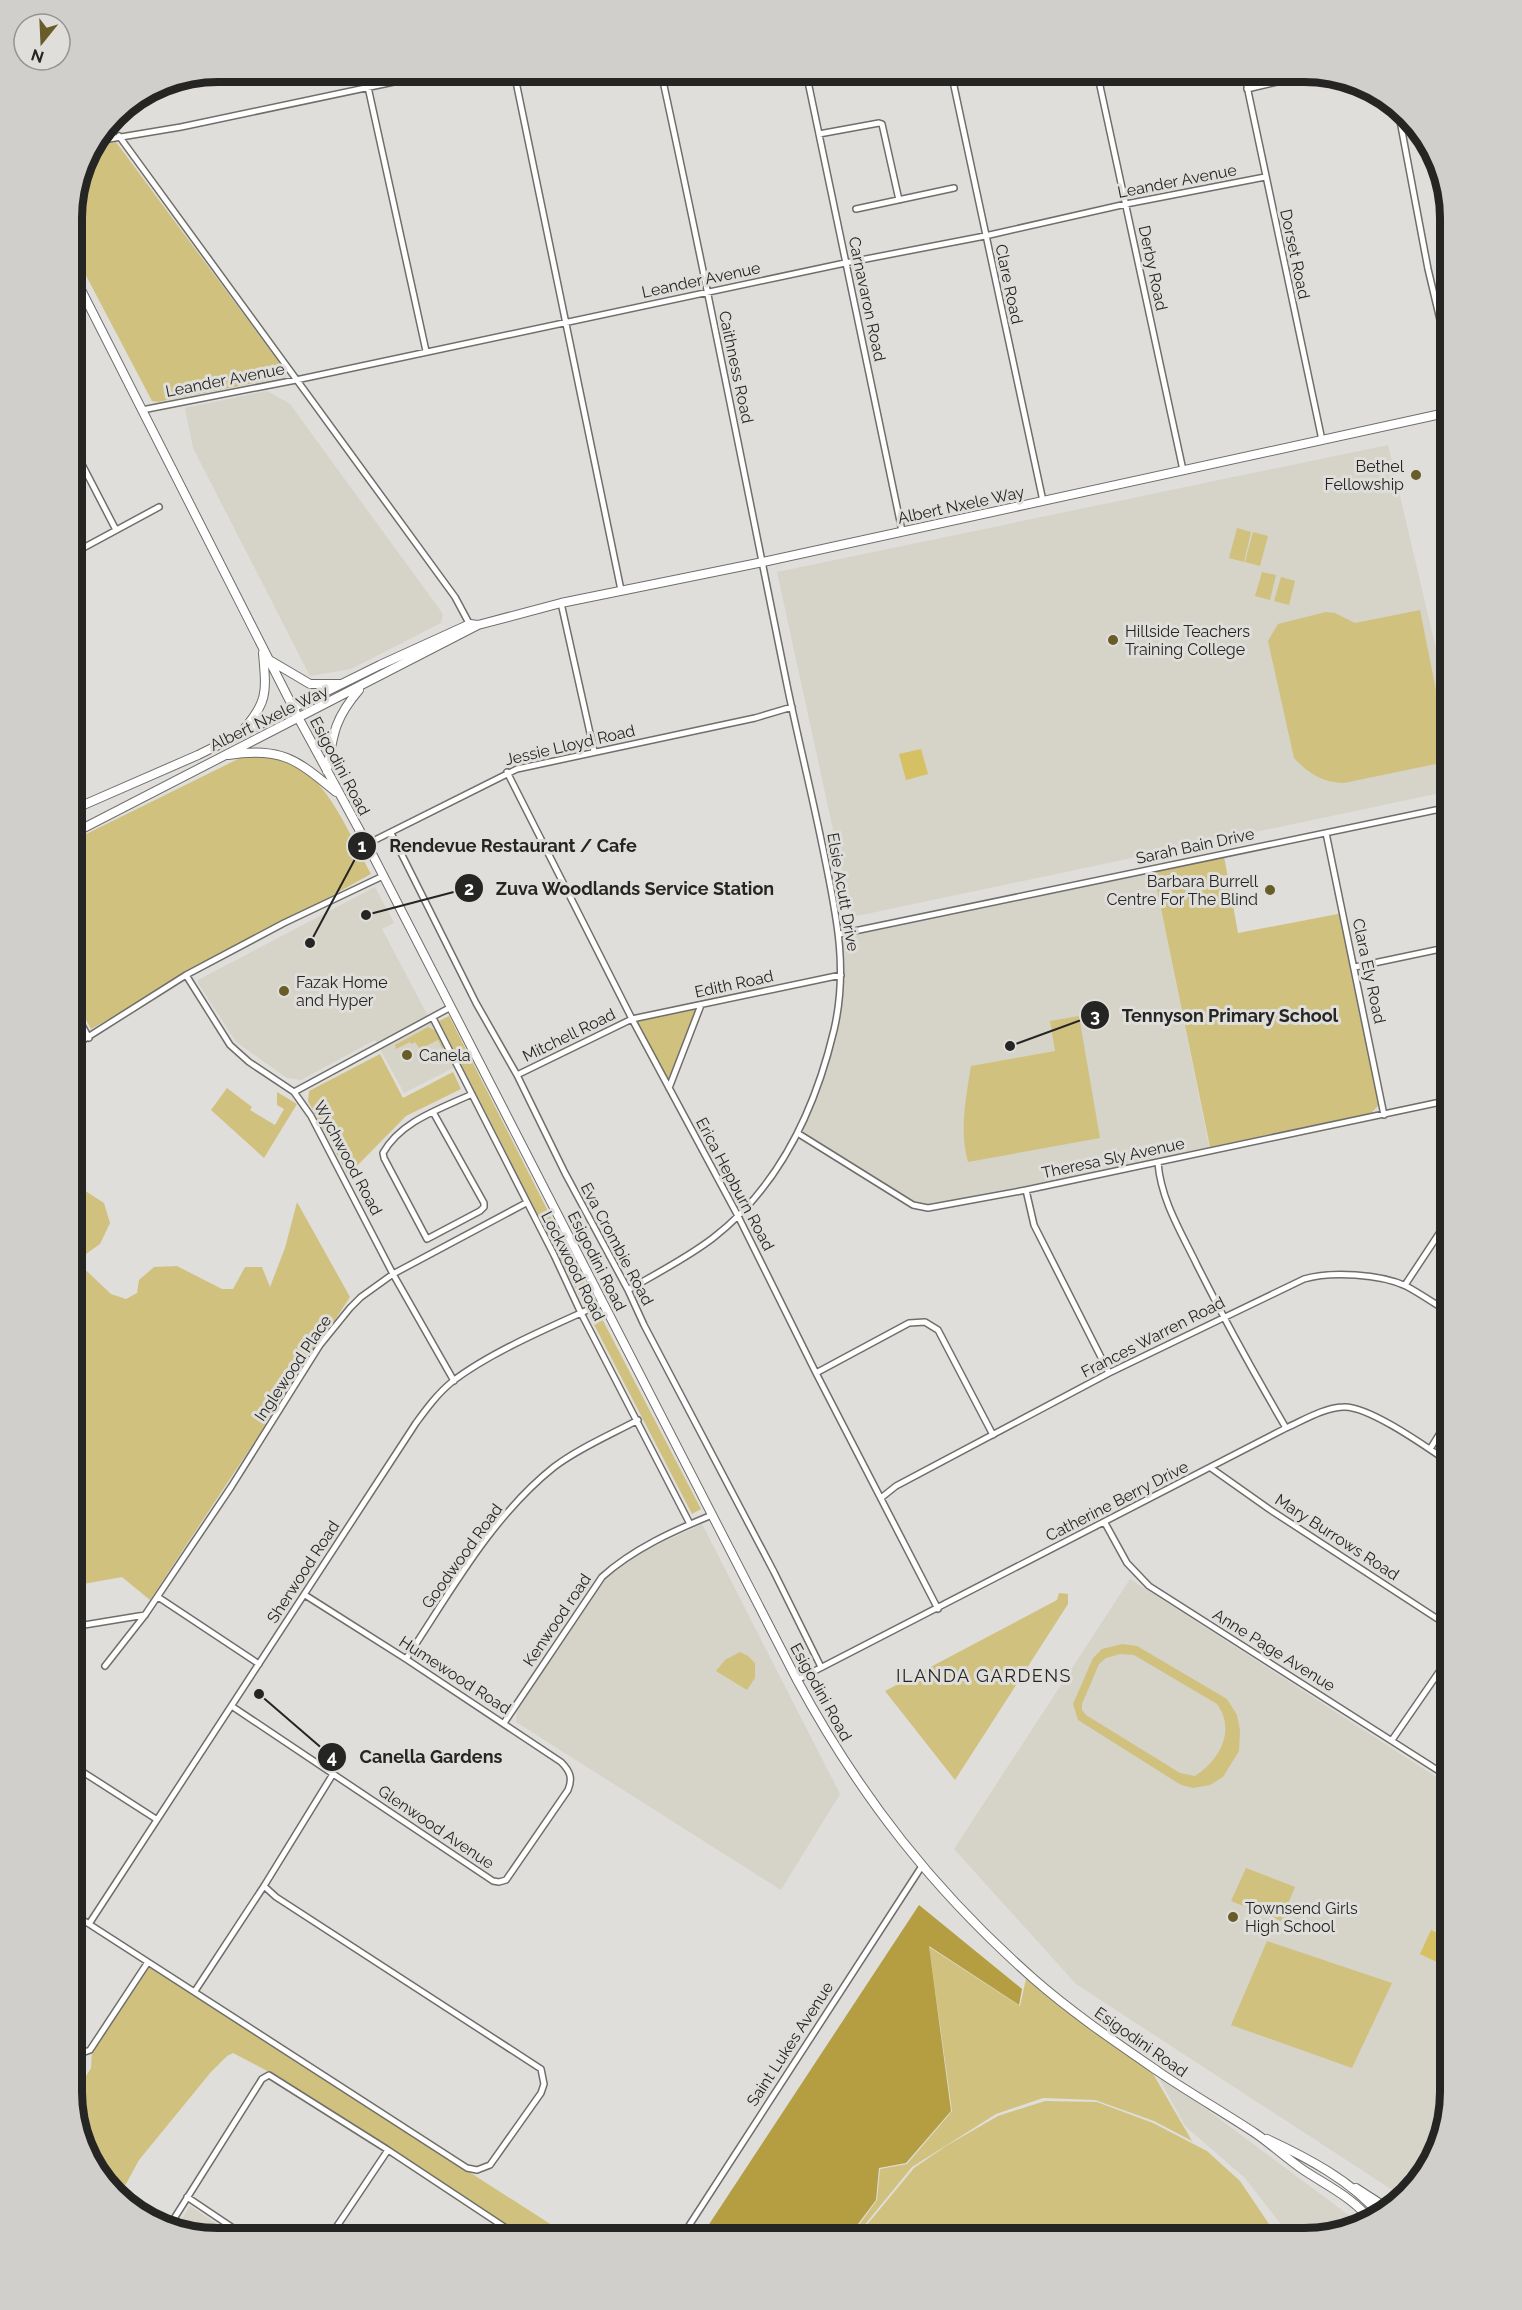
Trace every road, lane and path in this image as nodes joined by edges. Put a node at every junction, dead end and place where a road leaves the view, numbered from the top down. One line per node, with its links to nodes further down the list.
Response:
1 (387, 83): 9 (street)
2 (516, 83): 25 (street)
3 (663, 83): 22 (street, Caithness Road)
4 (808, 83): 12 (street, Carnavaron Road)
5 (953, 83): 20 (street, Clare Road)
6 (1099, 83): 18 (street, Derby Road)
7 (1246, 83): 10 (street, Dorset Road)
8 (1272, 83): 10 (street)
9 (368, 87): 13 (street); 26 (street)
10 (1247, 89): 15 (street, Dorset Road)
11 (1401, 124): 24 (street)
12 (819, 134): 17 (street); 21 (street, Carnavaron Road)
13 (119, 136): 14 (street); 27 (street)
14 (109, 138)
15 (1265, 177): 18 (street, Leander Avenue); 30 (street, Dorset Road)
16 (954, 188): 17 (street)
17 (899, 200): 19 (street)
18 (1126, 204): 20 (street, Leander Avenue); 32 (street, Derby Road)
19 (856, 209)
20 (985, 236): 21 (street, Leander Avenue); 33 (street, Clare Road)
21 (845, 263): 22 (street, Leander Avenue); 36 (street, Carnavaron Road)
22 (706, 293): 25 (street, Leander Avenue); 38 (street, Caithness Road)
23 (83, 294): 28 (main road, Esigodini Road)
24 (1440, 320)
25 (566, 323): 26 (street, Leander Avenue); 39 (street)
26 (426, 351): 27 (street, Leander Avenue)
27 (296, 380): 28 (street, Leander Avenue); 41 (street)
28 (142, 410): 42 (main road, Esigodini Road)
29 (1440, 414): 30 (main road, Albert Nxele Way)
30 (1322, 440): 32 (main road, Albert Nxele Way)
31 (83, 465): 35 (street)
32 (1183, 470): 33 (main road, Albert Nxele Way)
33 (1043, 501): 36 (main road, Albert Nxele Way)
34 (159, 507): 35 (street)
35 (116, 530): 37 (street)
36 (902, 531): 38 (main road, Albert Nxele Way)
37 (83, 548)
38 (763, 562): 39 (main road, Albert Nxele Way); 47 (street, Elsie Acutt Drive)
39 (621, 590): 40 (main road, Albert Nxele Way)
40 (561, 603): 41 (main road, Albert Nxele Way); 50 (street)
41 (473, 626): 44 (main road, Albert Nxele Way); 45 (main road, Albert Nxele Way)
42 (263, 647): 43 (main road, Esigodini Road); 49 (main road)
43 (270, 661): 44 (main road); 46 (main road, Esigodini Road)
44 (344, 683): 46 (main road, Albert Nxele Way)
45 (362, 686): 48 (main road, Albert Nxele Way); 52 (main road)
46 (293, 707): 48 (main road, Esigodini Road); 49 (main road, Albert Nxele Way)
47 (792, 707): 50 (street, Jessie Lloyd Road); 62 (street, Elsie Acutt Drive)
48 (300, 719): 51 (main road, Albert Nxele Way); 52 (main road, Esigodini Road)
49 (240, 733): 55 (main road, Albert Nxele Way)
50 (594, 751): 53 (street, Jessie Lloyd Road)
51 (220, 757): 54 (main road); 57 (main road, Albert Nxele Way)
52 (327, 771): 54 (main road, Esigodini Road)
53 (507, 772): 58 (street, Jessie Lloyd Road); 70 (street, Erica Hepburn Road)
54 (340, 794): 60 (main road, Esigodini Road)
55 (83, 805)
56 (1440, 809): 59 (street, Sarah Bain Drive)
57 (83, 828)
58 (390, 833): 60 (street, Jessie Lloyd Road); 74 (street, Eva Crombie Road)
59 (1326, 833): 62 (street, Sarah Bain Drive); 64 (street, Clara Ely Road)
60 (367, 844): 61 (main road, Esigodini Road)
61 (383, 876): 65 (street); 68 (main road, Esigodini Road)
62 (840, 934): 66 (street, Elsie Acutt Drive)
63 (1440, 949): 64 (street)
64 (1355, 967): 80 (street, Clara Ely Road)
65 (186, 975): 72 (street); 76 (street, Wychwood Road)
66 (841, 975): 67 (street, Edith Road); 81 (street, Elsie Acutt Drive)
67 (701, 1005): 70 (street, Edith Road); 75 (street)
68 (452, 1007): 69 (street); 90 (main road, Esigodini Road)
69 (433, 1018): 76 (street); 77 (street, Lockwood Road)
70 (632, 1019): 74 (street, Mitchell Road); 75 (street, Erica Hepburn Road)
71 (83, 1026): 72 (street)
72 (89, 1038): 73 (street)
73 (83, 1041)
74 (517, 1076): 89 (street, Eva Crombie Road)
75 (669, 1088): 85 (street, Erica Hepburn Road)
76 (294, 1092): 87 (street, Wychwood Road)
77 (471, 1094): 79 (street); 84 (street, Lockwood Road)
78 (1440, 1102): 80 (street, Theresa Sly Avenue)
79 (433, 1112): 79 (street)
80 (1384, 1115): 82 (street, Theresa Sly Avenue)
81 (799, 1134): 83 (street, Theresa Sly Avenue); 85 (street, Elsie Acutt Drive)
82 (1158, 1163): 83 (street, Theresa Sly Avenue); 93 (street)
83 (1026, 1190): 95 (street)
84 (526, 1203): 87 (street, Inglewood Place); 92 (street, Lockwood Road)
85 (738, 1216): 89 (street, Elsie Acutt Drive); 94 (street, Erica Hepburn Road)
86 (1440, 1232): 88 (street)
87 (393, 1274): 96 (street, Wychwood Road); 109 (street, Inglewood Place)
88 (1405, 1286): 91 (street, Frances Warren Road); 93 (street, Frances Warren Road)
89 (628, 1290): 117 (street, Eva Crombie Road)
90 (603, 1303): 92 (street, Sherwood Road); 105 (main road, Esigodini Road)
91 (1440, 1307)
92 (581, 1313): 96 (street, Sherwood Road); 97 (street, Lockwood Road)
93 (1223, 1316): 95 (street, Frances Warren Road); 98 (street)
94 (816, 1372): 100 (street); 104 (street, Erica Hepburn Road)
95 (1109, 1373): 100 (street, Frances Warren Road)
96 (454, 1381): 108 (street, Sherwood Road)
97 (638, 1420): 107 (street, Lockwood Road); 114 (street, Goodwood Road)
98 (1286, 1428): 101 (street, Catherine Berry Drive); 103 (street, Catherine Berry Drive)
99 (1440, 1433): 101 (street)
100 (993, 1435): 104 (street, Frances Warren Road)
101 (1430, 1449): 102 (street, Catherine Berry Drive)
102 (1440, 1456)
103 (1211, 1468): 106 (street, Catherine Berry Drive); 112 (street, Mary Burrows Road)
104 (881, 1498): 110 (street, Erica Hepburn Road)
105 (712, 1515): 107 (street, Kenwood road); 119 (main road, Esigodini Road)
106 (1105, 1523): 110 (street, Catherine Berry Drive); 122 (street, Anne Page Avenue)
107 (690, 1524): 121 (street, Kenwood road)
108 (305, 1595): 114 (street, Humewood Road); 115 (street, Sherwood Road)
109 (158, 1597): 111 (street, Inglewood Place); 115 (street)
110 (938, 1609): 117 (street, Catherine Berry Drive)
111 (145, 1615): 113 (street); 116 (street, Inglewood Place)
112 (1440, 1620)
113 (82, 1625)
114 (406, 1659): 121 (street, Humewood Road)
115 (259, 1664): 120 (street, Sherwood Road)
116 (105, 1666)
117 (821, 1667): 119 (street, Catherine Berry Drive)
118 (1440, 1670): 122 (street)
119 (797, 1680): 128 (main road, Esigodini Road)
120 (233, 1707): 125 (street, Glenwood Avenue); 127 (street, Sherwood Road)
121 (504, 1724): 126 (street, Humewood Road)
122 (1392, 1740): 123 (street, Anne Page Avenue)
123 (1440, 1771)
124 (82, 1772): 127 (street)
125 (333, 1774): 126 (street, Glenwood Avenue); 129 (street)
126 (568, 1790)
127 (156, 1819): 131 (street, Sherwood Road)
128 (922, 1866): 135 (main road, Esigodini Road); 146 (street, Saint Lukes Avenue)
129 (264, 1886): 133 (street); 133 (street)
130 (82, 1920): 131 (street)
131 (89, 1924): 132 (street)
132 (148, 1962): 133 (street); 134 (street)
133 (195, 1991)
134 (82, 2053)
135 (1257, 2135): 137 (main road, Esigodini Road); 141 (main road, Esigodini Road)
136 (388, 2150): 138 (street); 144 (street); 145 (street)
137 (1314, 2162): 139 (main road); 140 (main road, Esigodini Road)
138 (188, 2197): 142 (street); 143 (street)
139 (1380, 2203)
140 (1373, 2209)
141 (1363, 2213)
142 (173, 2219)
143 (232, 2227)
144 (336, 2227)
145 (505, 2227)
146 (688, 2227)

